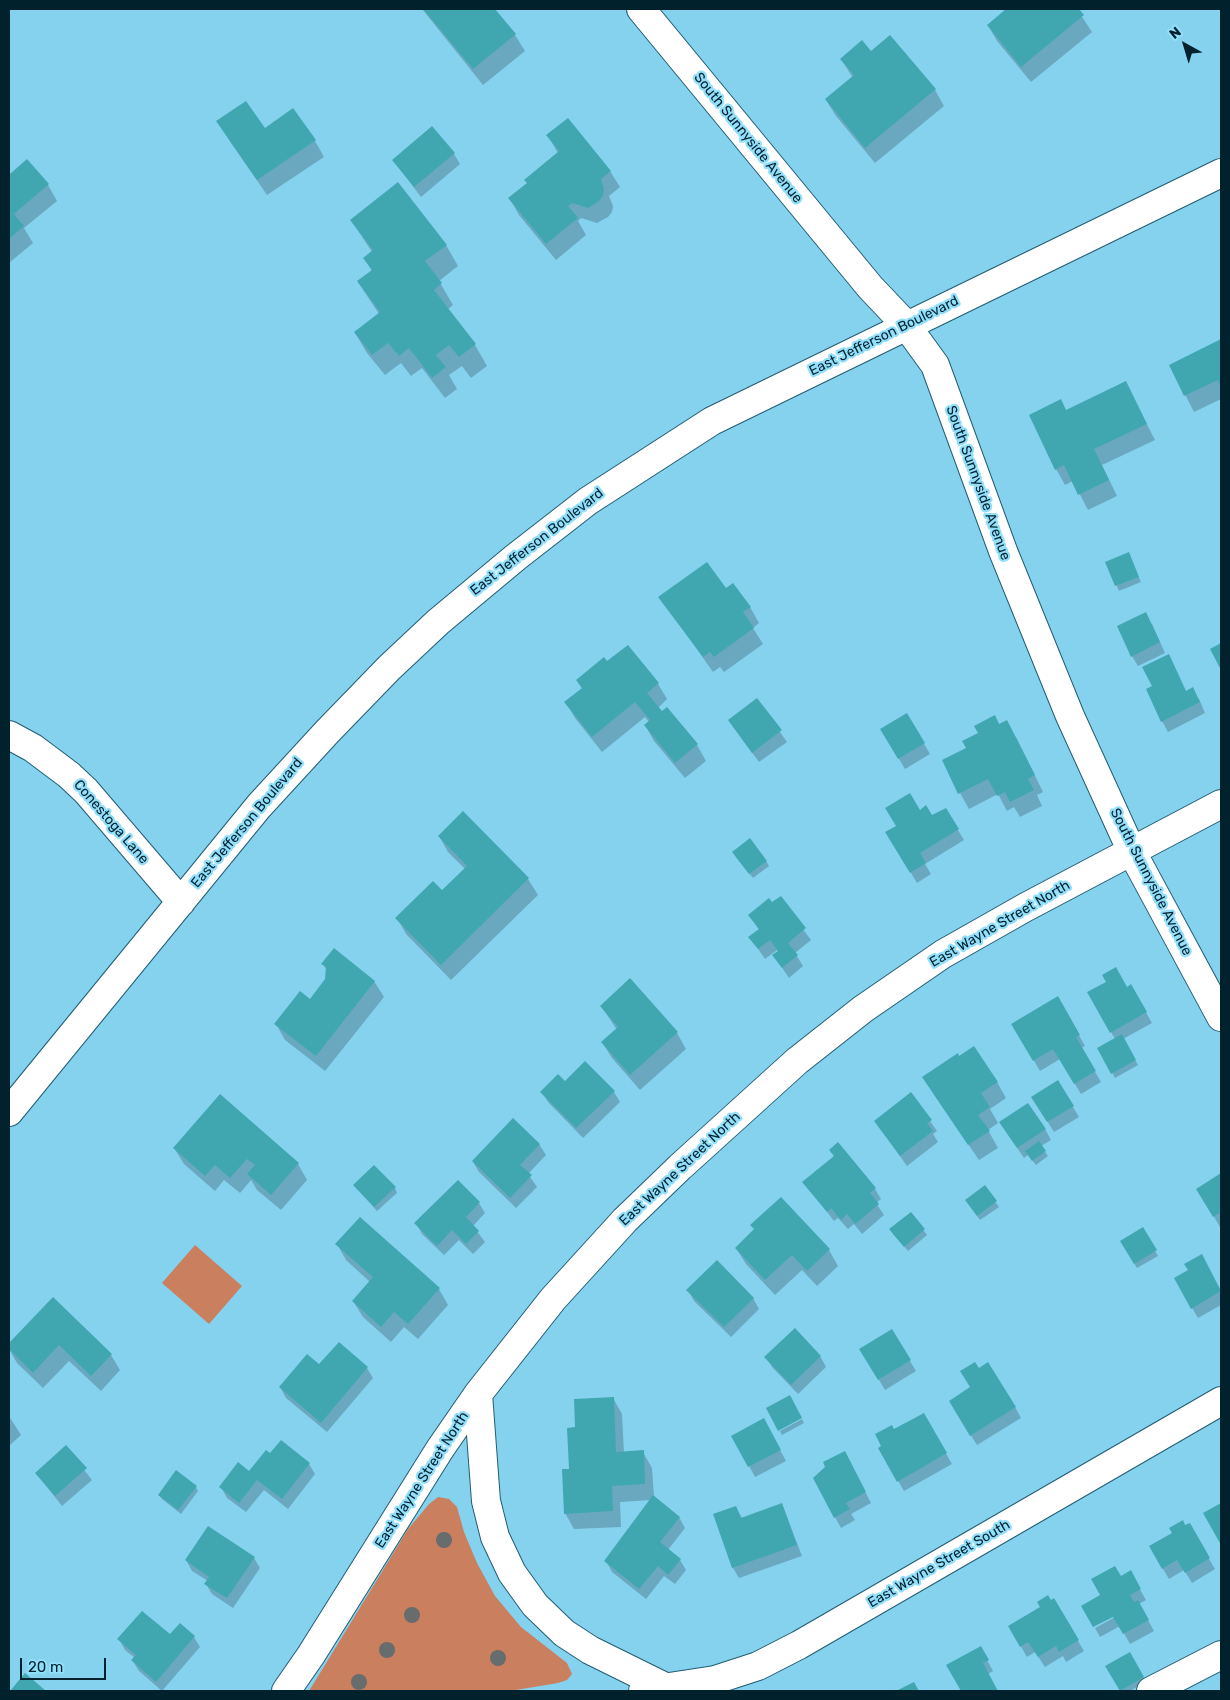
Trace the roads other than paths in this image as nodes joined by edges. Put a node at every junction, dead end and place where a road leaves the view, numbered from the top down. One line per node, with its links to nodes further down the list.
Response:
1 (641, 9): 3 (street, South Sunnyside Avenue)
2 (1221, 173): 3 (street, East Jefferson Boulevard)
3 (906, 325): 6 (street, South Sunnyside Avenue); 7 (street, East Jefferson Boulevard)
4 (9, 735): 7 (street, Conestoga Lane)
5 (1221, 804): 6 (street, East Wayne Street North)
6 (1132, 852): 8 (street, South Sunnyside Avenue); 10 (street, East Wayne Street North)
7 (180, 902): 9 (street, East Jefferson Boulevard)
8 (1221, 1017)
9 (9, 1112)
10 (478, 1394): 13 (street); 14 (street, East Wayne Street North)
11 (1221, 1401): 13 (street, East Wayne Street South)
12 (1221, 1655): 15 (street)
13 (655, 1690)
14 (286, 1691)
15 (1151, 1691)

